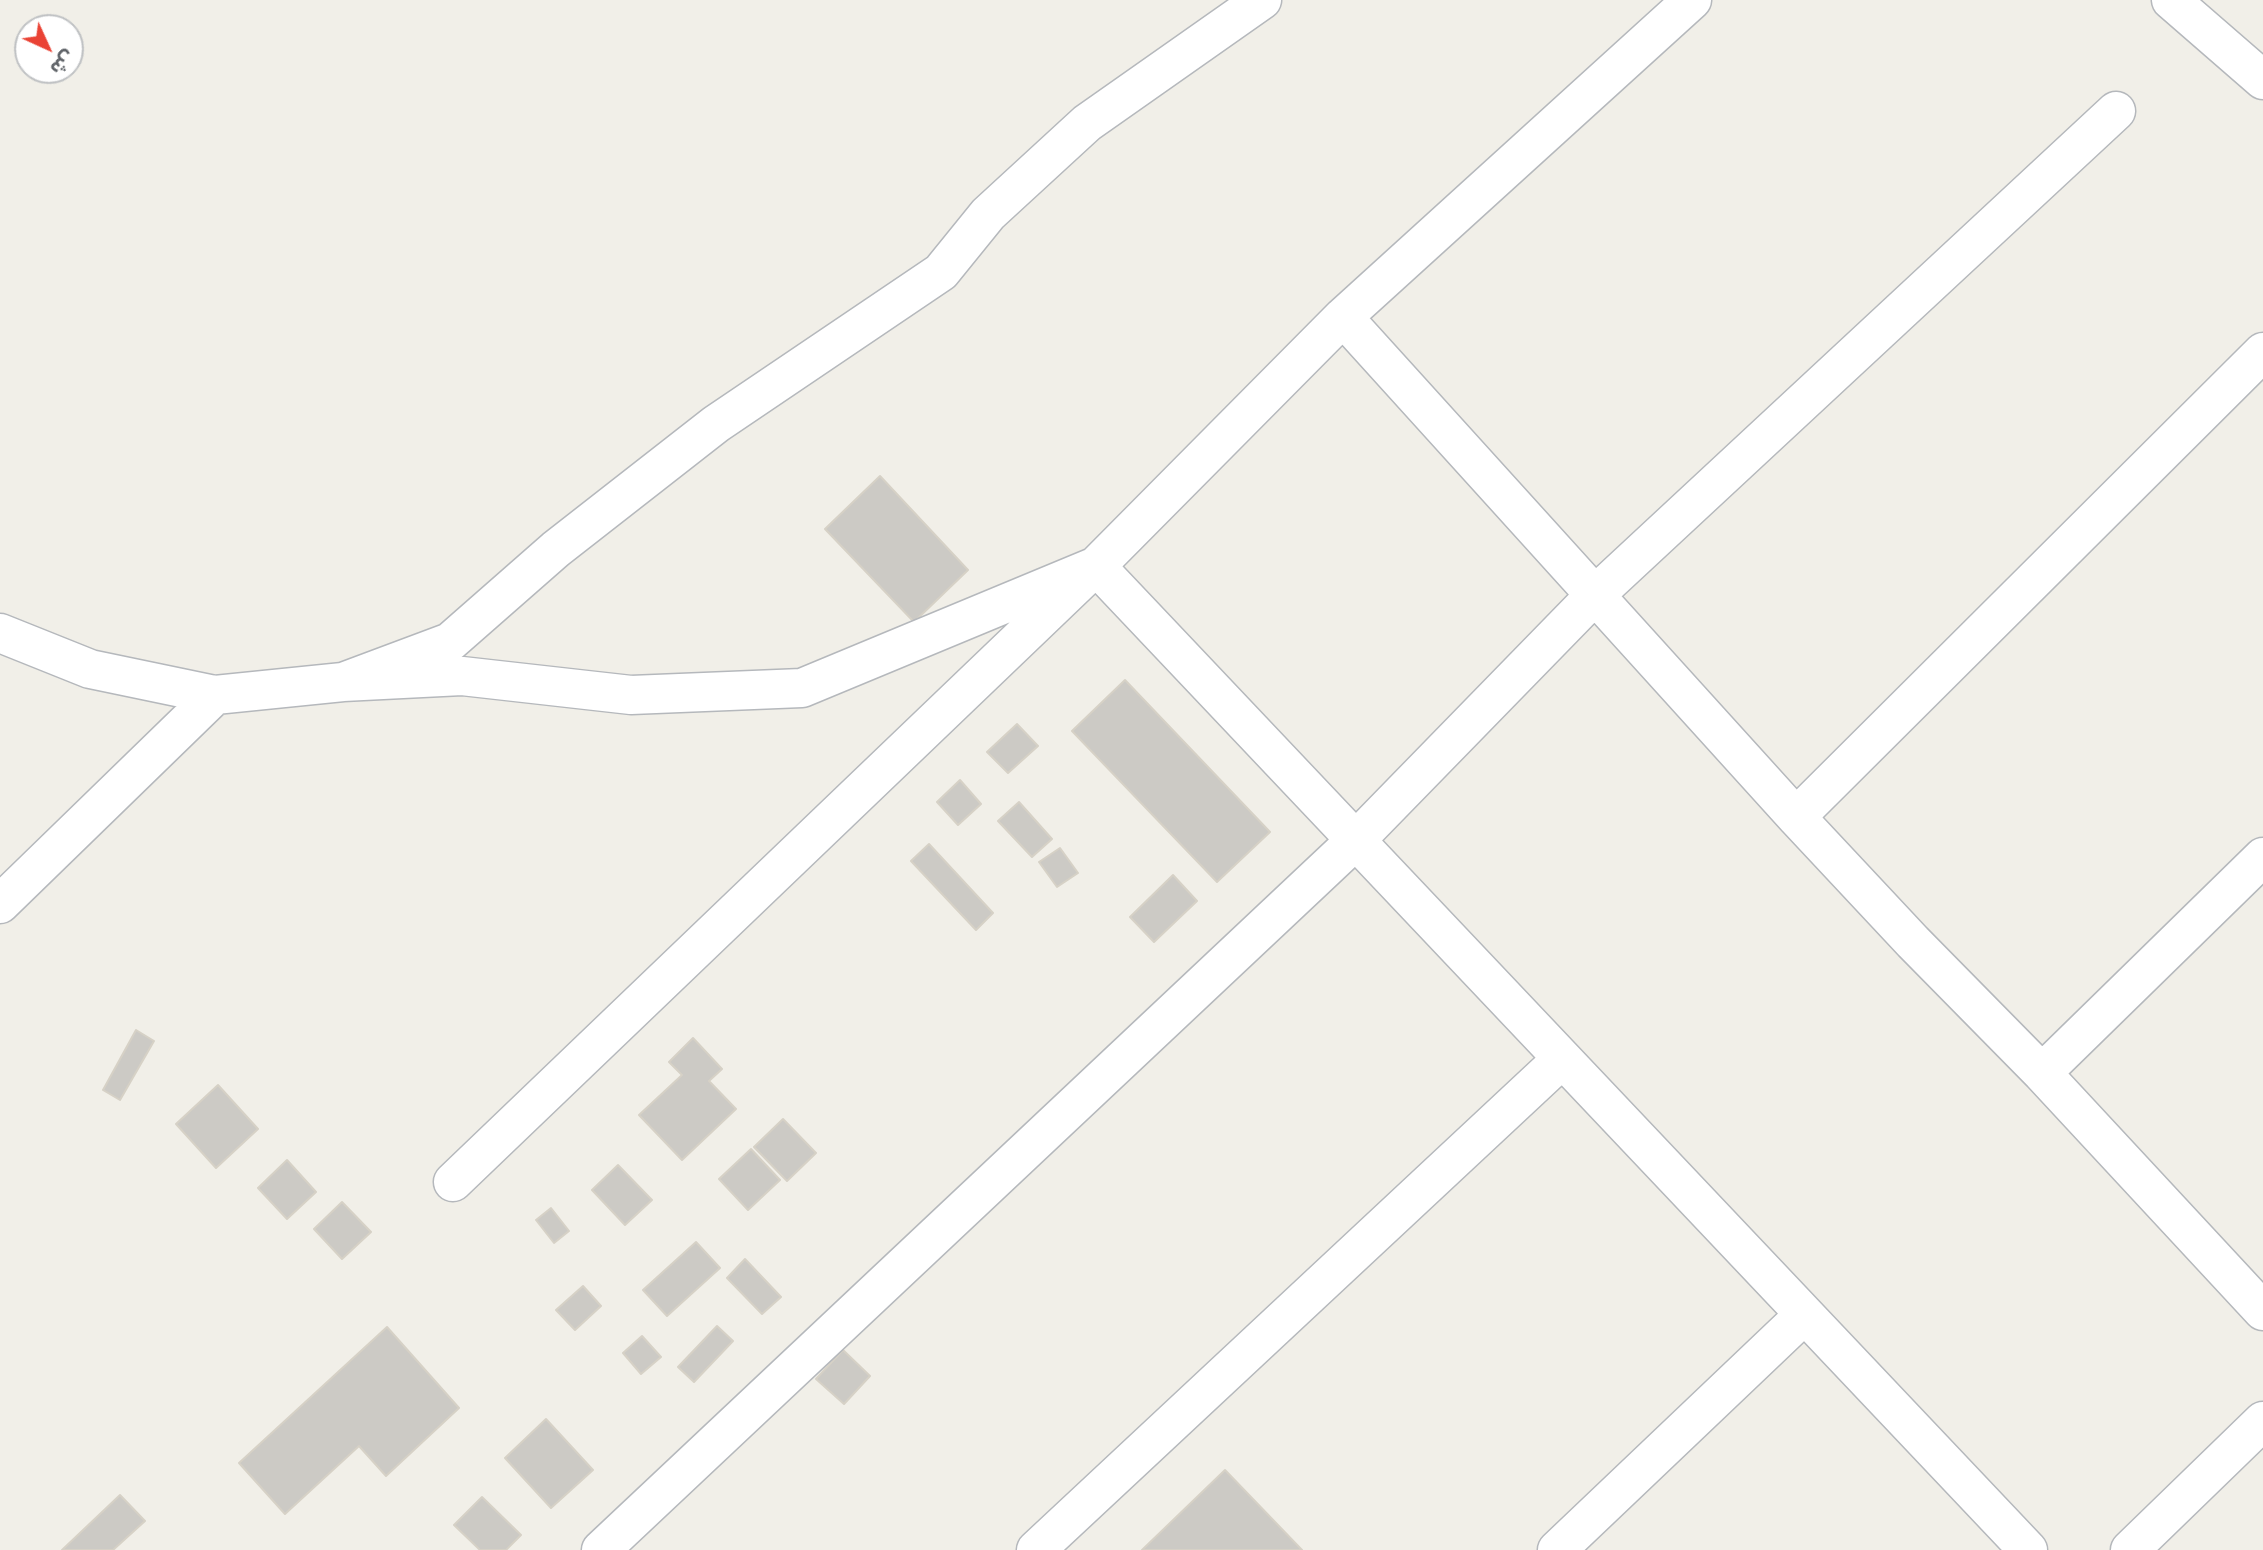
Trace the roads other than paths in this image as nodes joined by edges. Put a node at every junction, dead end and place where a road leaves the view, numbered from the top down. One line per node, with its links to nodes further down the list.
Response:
1 (1262, 0): 11 (street)
2 (1692, 0): 6 (street)
3 (2171, 0): 4 (street)
4 (2263, 80)
5 (2116, 111): 9 (street)
6 (1343, 317): 8 (street); 9 (street)
7 (2263, 352): 13 (street)
8 (1096, 566): 11 (street); 14 (street); 19 (street)
9 (1594, 596): 13 (street); 14 (street)
10 (0, 633): 12 (street)
11 (342, 682): 12 (street)
12 (215, 695): 16 (street)
13 (1796, 817): 18 (street)
14 (1357, 839): 17 (street); 23 (street)
15 (2263, 857): 18 (street)
16 (0, 904)
17 (1562, 1059): 21 (street); 24 (street)
18 (2042, 1073): 20 (street)
19 (453, 1182)
20 (2263, 1311)
21 (1804, 1315): 25 (street); 26 (street)
22 (2263, 1421): 27 (street)
23 (601, 1550)
24 (1036, 1550)
25 (1557, 1550)
26 (2028, 1550)
27 (2130, 1550)

